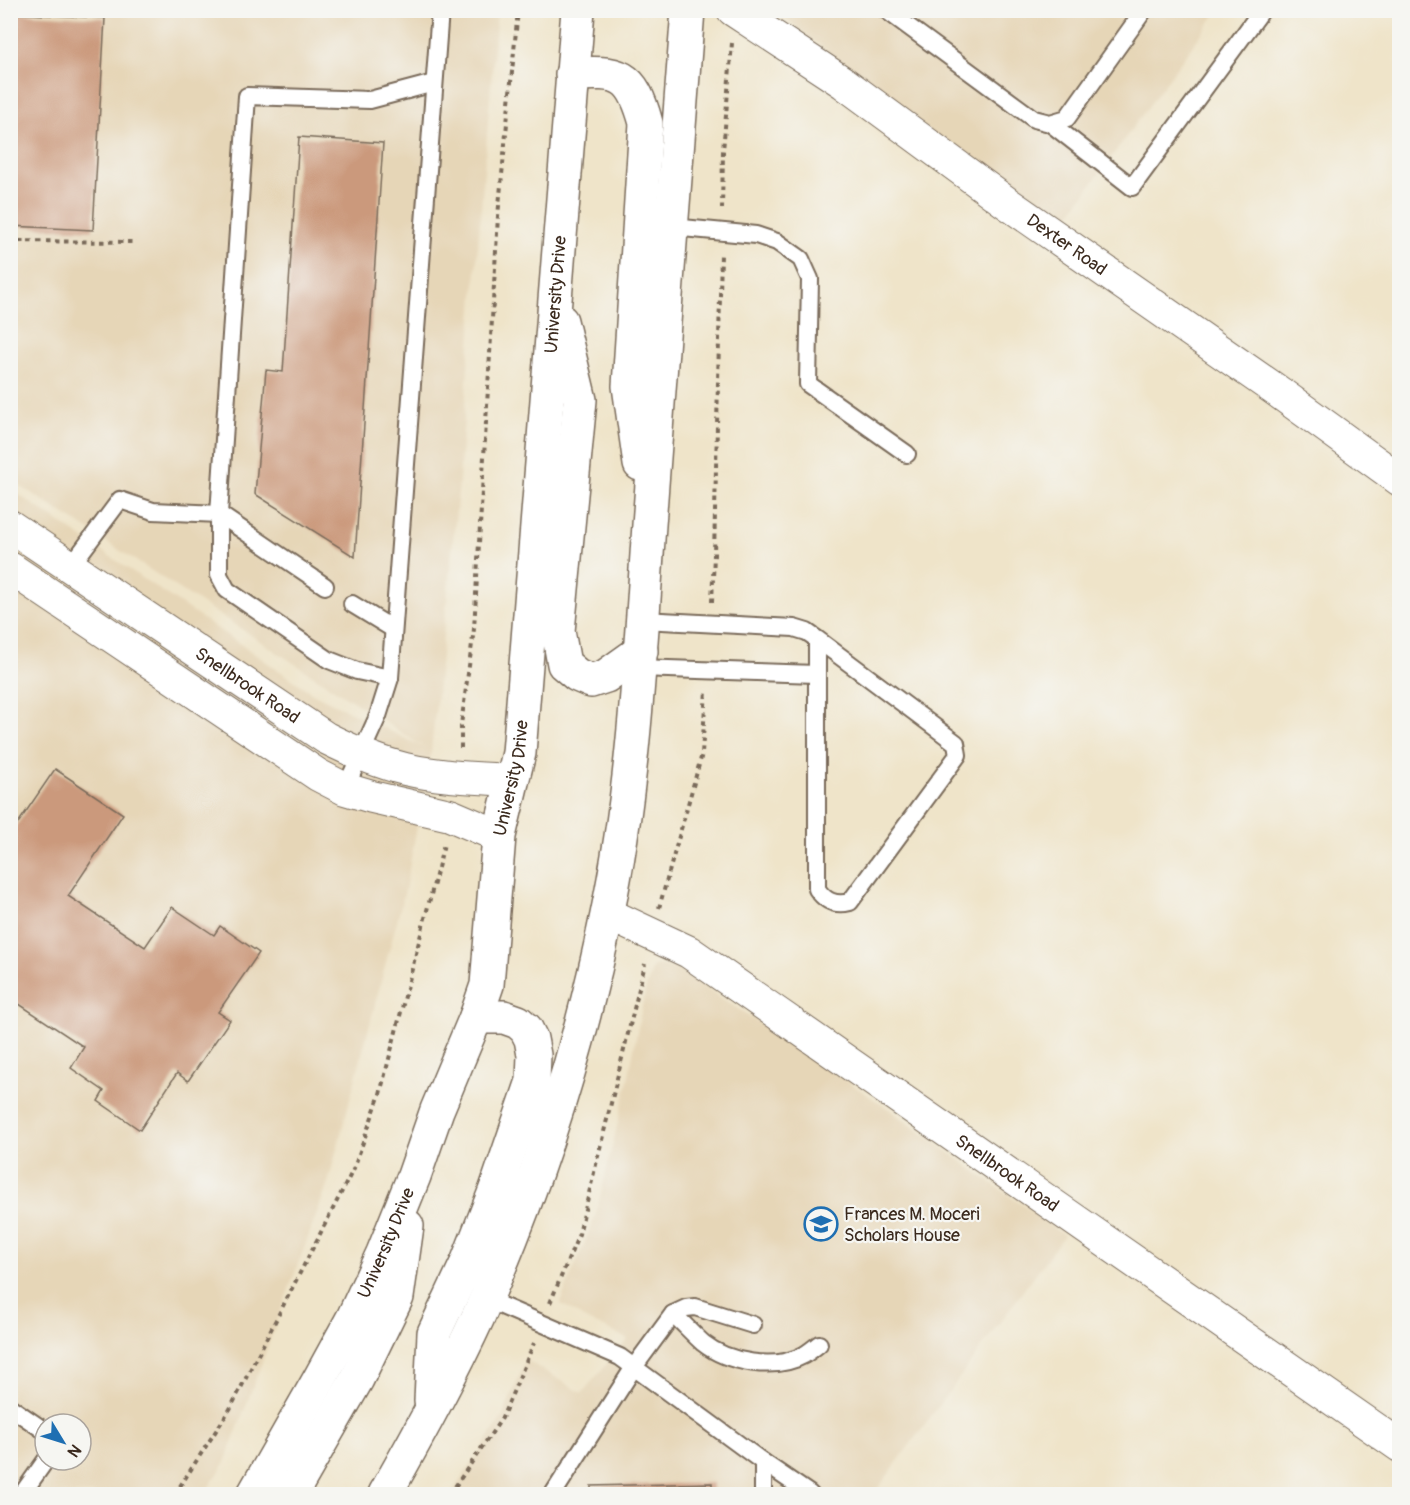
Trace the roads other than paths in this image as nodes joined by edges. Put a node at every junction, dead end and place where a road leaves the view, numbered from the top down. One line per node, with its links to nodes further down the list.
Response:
1 (440, 10): 9 (lane)
2 (578, 10): 8 (main road, University Drive)
3 (688, 10): 11 (main road)
4 (733, 10): 14 (street, Dexter Road)
5 (886, 10): 10 (lane)
6 (1144, 10): 10 (lane)
7 (1262, 10): 10 (lane)
8 (572, 74): 12 (main road, University Drive); 16 (main road)
9 (434, 83): 15 (lane); 22 (lane)
10 (1050, 123)
11 (672, 227): 13 (lane); 16 (main road)
12 (554, 292): 24 (main road); 29 (main road, University Drive)
13 (908, 454)
14 (1400, 480)
15 (219, 513): 18 (lane); 20 (lane); 27 (lane)
16 (649, 525): 24 (main road)
17 (10, 526): 18 (street, Snellbrook Road)
18 (70, 567): 25 (street, Snellbrook Road)
19 (10, 568): 25 (street, Snellbrook Road)
20 (325, 586)
21 (352, 604): 22 (lane)
22 (393, 629): 27 (lane)
23 (817, 639): 24 (lane); 26 (lane); 26 (lane)
24 (641, 646): 26 (lane); 32 (main road)
25 (182, 662): 28 (street, Snellbrook Road); 30 (street, Snellbrook Road)
26 (817, 674)
27 (390, 678): 28 (lane)
28 (359, 754): 29 (street, Snellbrook Road); 30 (lane)
29 (512, 780): 31 (main road, University Drive)
30 (345, 789): 31 (street, Snellbrook Road)
31 (499, 836): 33 (main road, University Drive)
32 (608, 914): 36 (main road); 44 (street, Snellbrook Road)
33 (476, 1017): 34 (main road, University Drive); 35 (main road)
34 (414, 1176): 48 (main road, University Drive); 49 (main road)
35 (456, 1287): 36 (lane); 42 (main road)
36 (485, 1299): 40 (lane); 42 (main road)
37 (673, 1314): 38 (lane); 39 (lane); 40 (lane)
38 (753, 1325)
39 (819, 1344)
40 (634, 1367): 45 (lane); 51 (lane)
41 (10, 1407): 43 (lane)
42 (430, 1412): 50 (main road)
43 (33, 1423)
44 (1400, 1446)
45 (763, 1462): 52 (lane); 53 (lane)
46 (38, 1472): 47 (lane)
47 (22, 1494)
48 (254, 1494)
49 (291, 1494)
50 (385, 1494)
51 (553, 1494)
52 (763, 1494)
53 (810, 1494)

